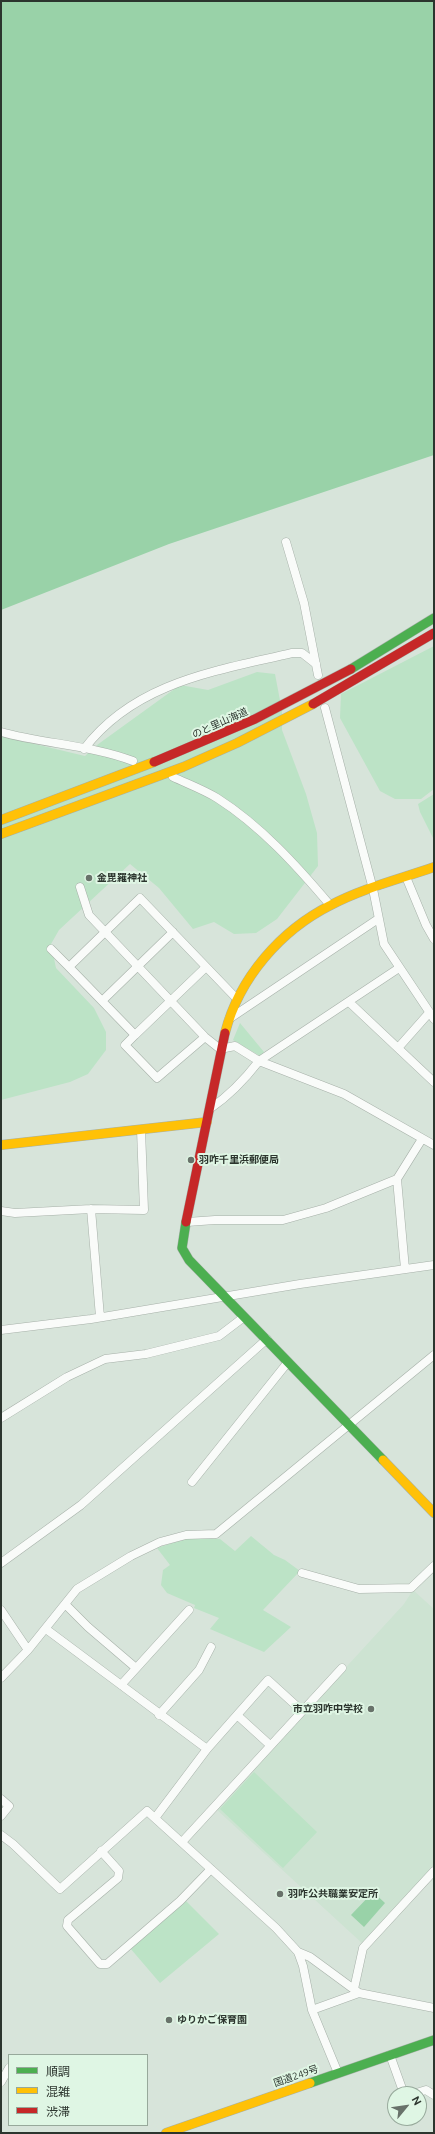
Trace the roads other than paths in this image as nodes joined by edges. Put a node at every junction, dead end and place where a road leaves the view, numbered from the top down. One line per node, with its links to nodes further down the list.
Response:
1 (286, 542): 4 (street)
2 (434, 618): 11 (main road, のと里山海道)
3 (434, 633): 12 (main road)
4 (316, 664): 5 (street); 8 (street)
5 (318, 675)
6 (325, 708): 16 (street)
7 (1, 732): 8 (street)
8 (84, 749): 9 (street)
9 (133, 761)
10 (173, 777): 17 (street)
11 (1, 820)
12 (1, 834)
13 (434, 867): 14 (main road)
14 (406, 877): 16 (main road); 21 (street)
15 (80, 887): 19 (street)
16 (372, 889): 17 (main road); 18 (street)
17 (330, 905): 27 (main road)
18 (378, 919): 26 (street); 32 (street)
19 (106, 932): 20 (street); 23 (street); 24 (street)
20 (173, 932): 24 (street); 25 (street)
21 (434, 939)
22 (51, 949): 23 (street)
23 (69, 967): 28 (street)
24 (138, 967): 28 (street); 29 (street)
25 (206, 967): 27 (street); 29 (street)
26 (399, 968): 30 (street); 31 (street)
27 (237, 999): 32 (main road)
28 (102, 1000): 33 (street)
29 (171, 1000): 33 (street); 34 (street)
30 (348, 1002): 35 (street); 37 (street)
31 (432, 1016): 35 (street)
32 (229, 1020): 36 (main road)
33 (135, 1035): 34 (street)
34 (205, 1037): 36 (street)
35 (398, 1048): 38 (street)
36 (220, 1049): 37 (street); 39 (main road)
37 (259, 1061): 39 (street); 42 (street)
38 (434, 1082)
39 (211, 1108): 40 (main road)
40 (207, 1122): 41 (main road); 48 (main road)
41 (141, 1130): 43 (main road); 46 (street)
42 (422, 1138): 44 (street); 45 (street)
43 (1, 1145)
44 (434, 1145)
45 (397, 1179): 48 (street); 50 (street)
46 (91, 1210): 47 (street); 52 (street)
47 (1, 1211)
48 (187, 1222): 51 (main road)
49 (434, 1265): 50 (street)
50 (405, 1268): 51 (street)
51 (226, 1297): 52 (street); 53 (main road)
52 (100, 1317): 54 (street)
53 (244, 1317): 55 (main road); 58 (street)
54 (1, 1330)
55 (267, 1340): 57 (main road); 62 (street)
56 (434, 1355): 59 (street)
57 (288, 1362): 59 (main road); 60 (street)
58 (1, 1418)
59 (348, 1426): 61 (main road); 65 (street)
60 (192, 1482)
61 (432, 1508)
62 (1, 1563)
63 (434, 1566): 64 (street)
64 (302, 1573)
65 (65, 1604): 68 (street); 71 (street)
66 (1, 1610): 70 (street)
67 (190, 1610): 71 (street)
68 (46, 1629): 70 (street); 74 (street)
69 (212, 1647): 76 (street)
70 (28, 1650): 73 (street)
71 (136, 1668): 74 (street)
72 (342, 1668): 75 (street)
73 (1, 1678)
74 (121, 1685): 76 (street)
75 (302, 1711): 77 (street); 78 (street)
76 (159, 1715): 79 (street)
77 (237, 1715): 78 (street); 79 (street)
78 (270, 1745): 84 (street)
79 (207, 1749): 82 (street)
80 (1, 1799): 81 (street)
81 (1, 1816)
82 (155, 1818): 84 (street); 85 (street)
83 (2, 1836): 85 (street)
84 (182, 1842): 86 (street)
85 (101, 1851): 86 (street)
86 (211, 1869): 88 (street)
87 (434, 1871): 89 (street)
88 (298, 1952): 89 (street); 91 (street)
89 (357, 1991): 90 (street); 91 (street)
90 (434, 2008)
91 (312, 2010): 95 (street)
92 (434, 2040): 93 (main road, 国道249号)
93 (390, 2055): 95 (main road, 国道249号); 97 (street)
94 (8, 2070): 96 (street)
95 (338, 2073): 98 (main road, 国道249号)
96 (1, 2082)
97 (401, 2086)
98 (179, 2131): 99 (main road, 国道249号)
99 (166, 2133)

